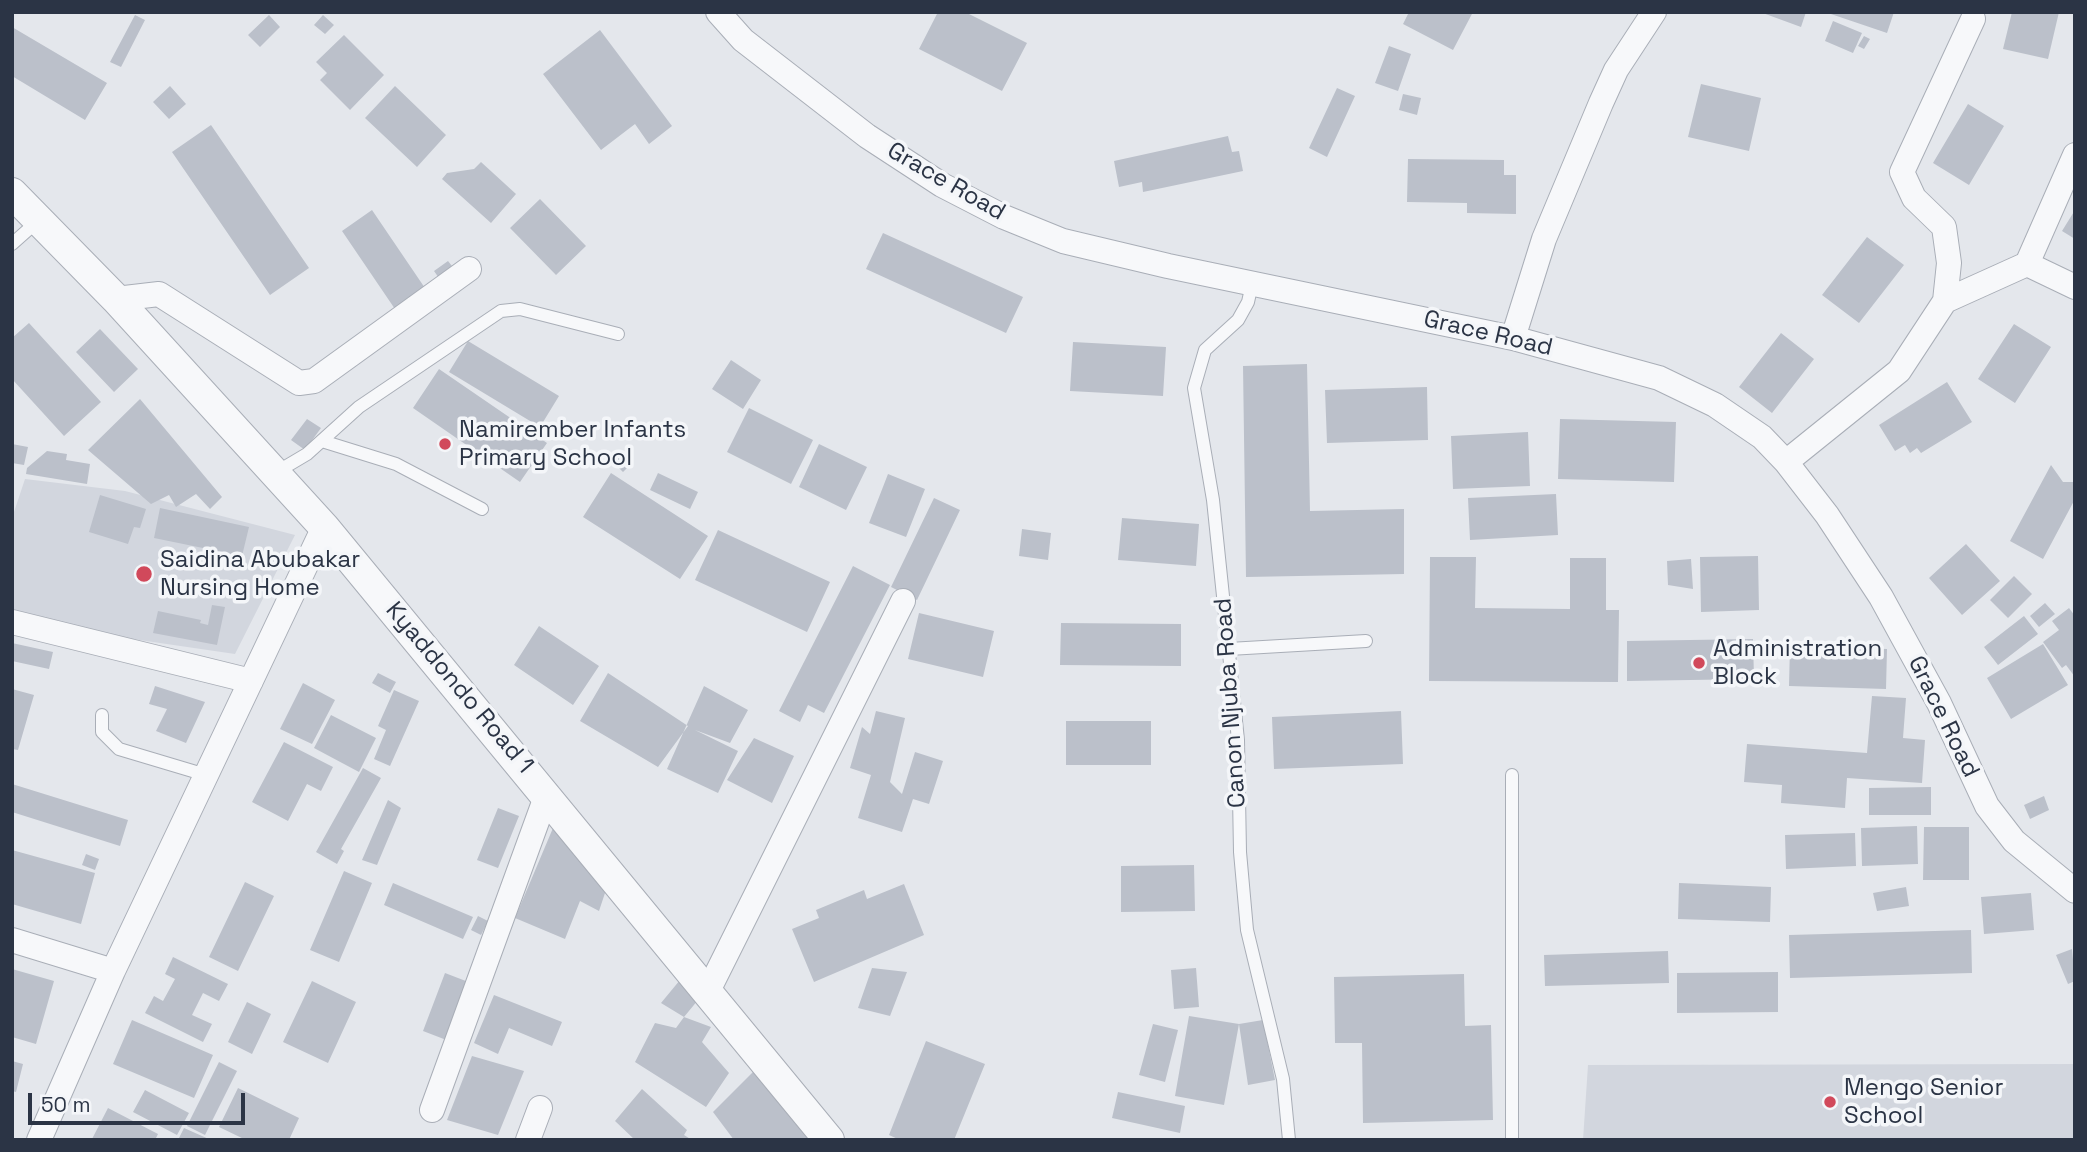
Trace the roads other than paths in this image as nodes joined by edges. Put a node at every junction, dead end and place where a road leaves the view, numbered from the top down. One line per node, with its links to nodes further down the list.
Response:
1 (718, 12): 10 (street, Grace Road)
2 (1654, 12): 15 (street)
3 (1973, 19): 13 (street)
4 (2075, 155): 8 (street)
5 (12, 193): 6 (street, Kyaddondo Road 1)
6 (39, 220): 7 (lane); 12 (street, Kyaddondo Road 1)
7 (12, 244)
8 (2027, 264): 11 (street); 13 (street)
9 (470, 269): 12 (street)
10 (1252, 284): 15 (street, Grace Road); 24 (lane, Canon Njuba Road)
11 (2075, 287)
12 (116, 299): 18 (street, Kyaddondo Road 1)
13 (1945, 301): 17 (street)
14 (618, 334): 16 (lane)
15 (1513, 338): 17 (street, Grace Road)
16 (322, 441): 18 (lane); 19 (lane)
17 (1786, 462): 30 (street, Grace Road)
18 (275, 473): 20 (street, Kyaddondo Road 1)
19 (482, 509)
20 (324, 527): 25 (street); 29 (street, Kyaddondo Road 1)
21 (903, 601): 33 (street)
22 (12, 622): 25 (street)
23 (1366, 641): 24 (lane)
24 (1229, 649): 39 (lane, Canon Njuba Road)
25 (251, 681): 27 (street)
26 (102, 715): 27 (lane)
27 (206, 775): 32 (street)
28 (1512, 775): 40 (lane)
29 (547, 794): 33 (street, Kyaddondo Road 1); 35 (street)
30 (2075, 891)
31 (12, 940): 32 (street)
32 (113, 971): 36 (street)
33 (708, 991): 38 (street, Kyaddondo Road 1)
34 (540, 1108): 37 (street)
35 (432, 1110)
36 (39, 1140)
37 (528, 1140)
38 (829, 1140)
39 (1289, 1140)
40 (1512, 1140)

